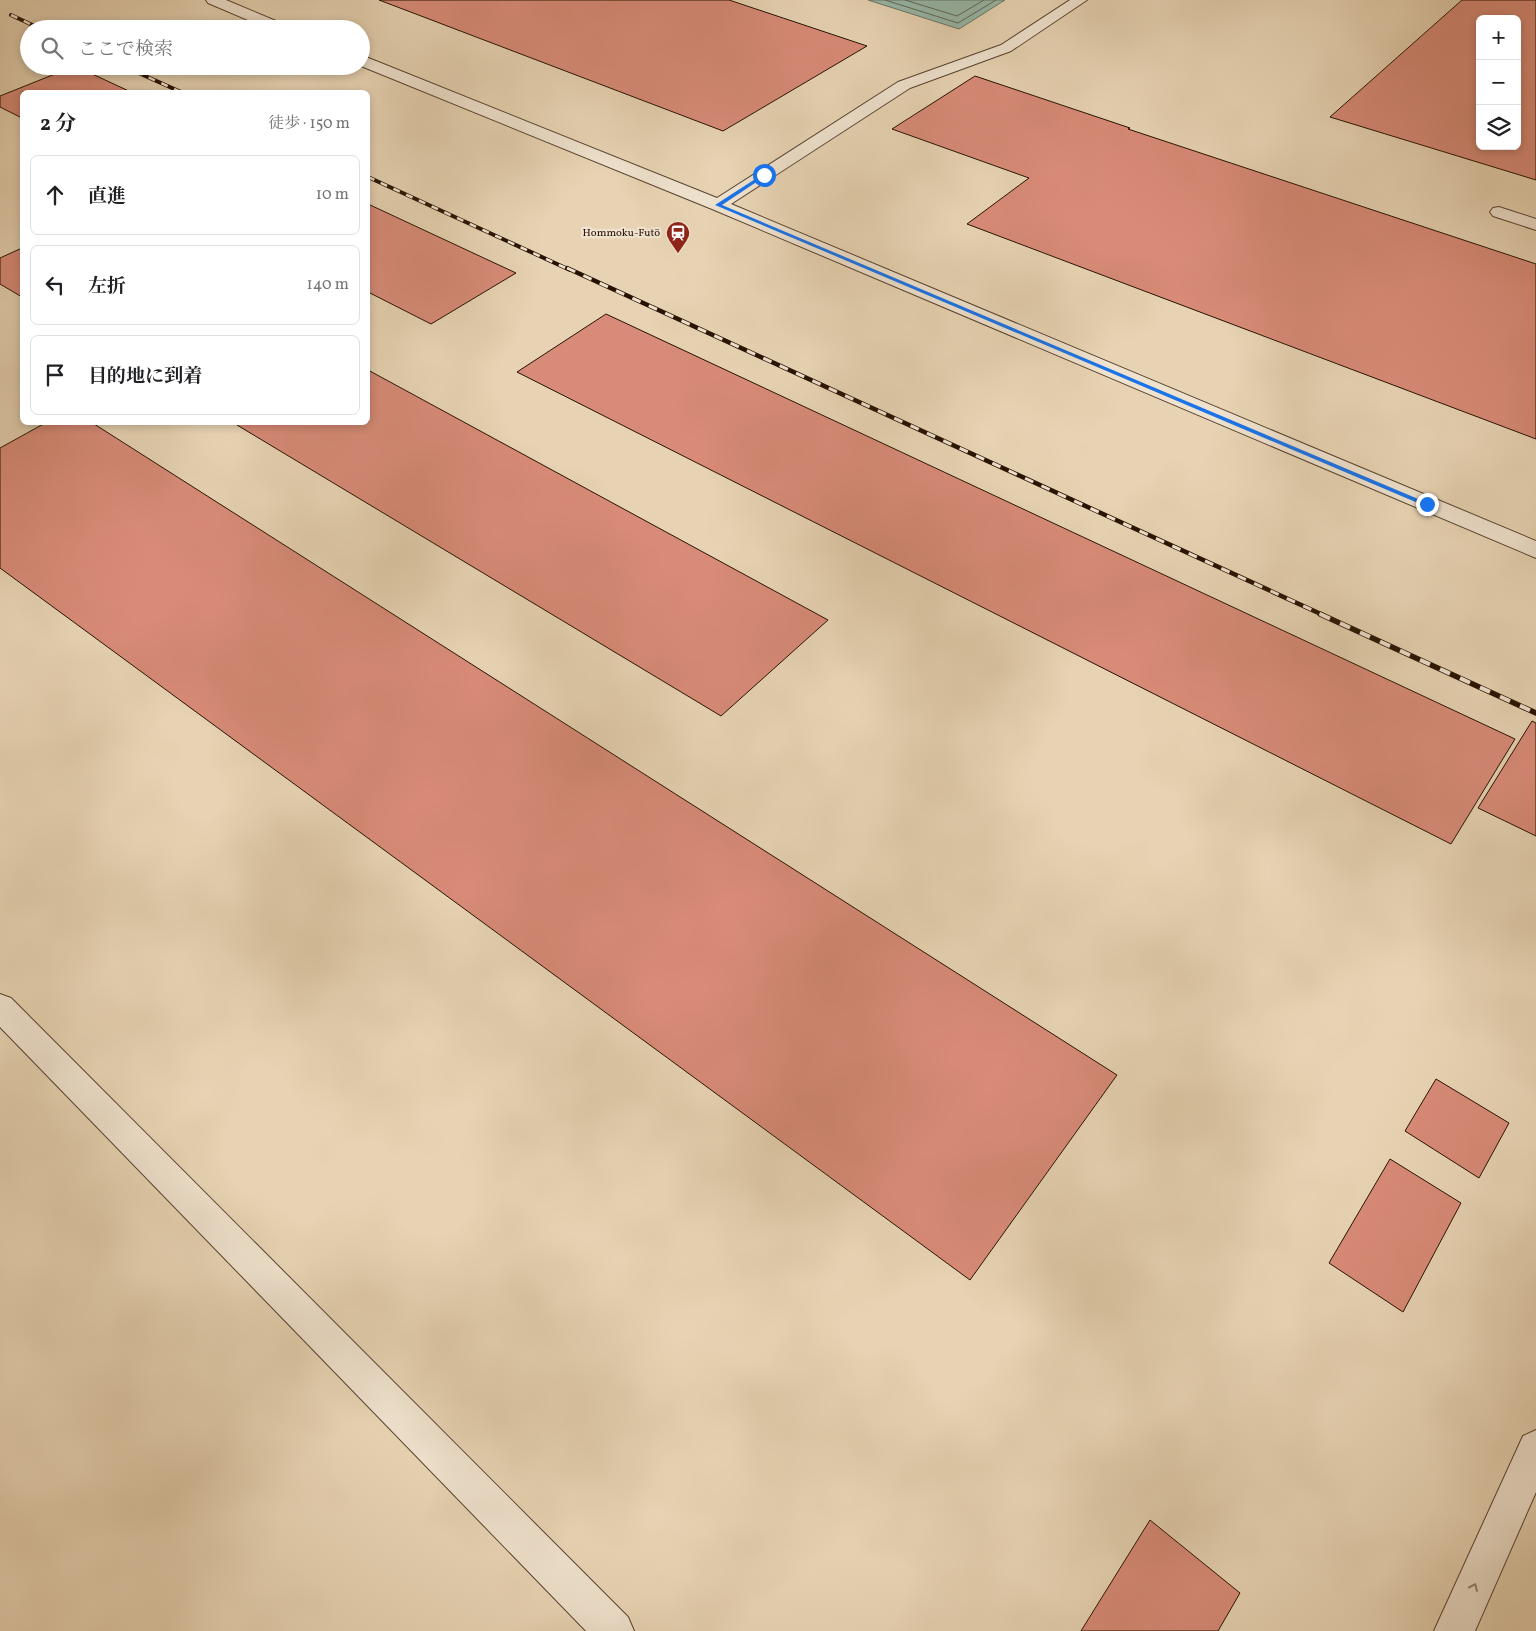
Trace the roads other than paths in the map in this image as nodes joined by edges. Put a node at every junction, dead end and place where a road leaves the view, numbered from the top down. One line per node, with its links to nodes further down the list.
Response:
1 (213, 0): 3 (street)
2 (1080, 0): 5 (street)
3 (261, 20)
4 (370, 64): 5 (street)
5 (718, 205): 8 (street)
6 (1499, 212): 7 (street)
7 (1536, 225)
8 (1536, 550)
9 (0, 1006): 11 (street)
10 (1536, 1449): 12 (street, one-way to 10)
11 (614, 1631)
12 (1454, 1631)

